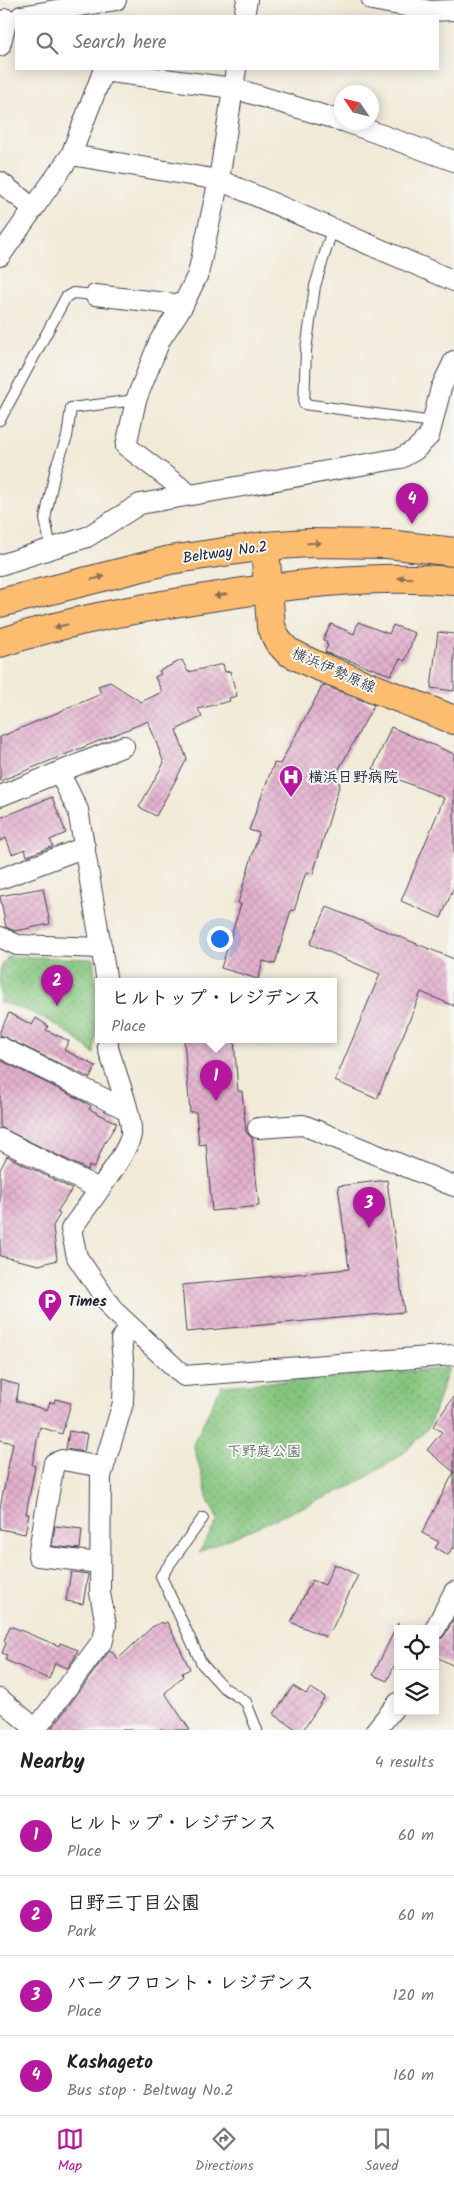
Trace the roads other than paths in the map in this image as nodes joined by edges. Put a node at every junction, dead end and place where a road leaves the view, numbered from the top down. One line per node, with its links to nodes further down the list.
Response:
1 (114, 0): 5 (street); 6 (street)
2 (247, 0): 7 (street)
3 (372, 0): 4 (street)
4 (454, 10)
5 (28, 15)
6 (111, 15)
7 (244, 15)
8 (11, 18): 9 (street)
9 (0, 46)
10 (104, 70): 11 (street); 14 (street)
11 (235, 78): 12 (street); 16 (street)
12 (334, 118)
13 (368, 130): 15 (street)
14 (71, 155): 16 (street); 18 (street)
15 (454, 161)
16 (219, 180): 19 (street); 23 (street)
17 (0, 182): 18 (street)
18 (33, 208): 20 (street)
19 (332, 230): 21 (street); 27 (lane)
20 (0, 256)
21 (454, 281)
22 (95, 295): 23 (street); 26 (lane)
23 (183, 306): 25 (street)
24 (454, 361): 27 (street)
25 (136, 400): 28 (street); 32 (lane)
26 (0, 420)
27 (434, 422): 28 (street)
28 (189, 494): 32 (street)
29 (454, 536): 30 (main road)
30 (388, 544): 31 (main road, Beltway No.2, one-way to 30); 33 (main road, Beltway No.2)
31 (265, 546): 36 (main road, 横浜伊勢原線); 37 (main road, Beltway No.2, one-way to 31)
32 (51, 548): 34 (street)
33 (454, 552)
34 (0, 565)
35 (454, 581): 36 (main road, one-way to 36)
36 (269, 587): 38 (main road, one-way to 38); 39 (main road, 横浜伊勢原線)
37 (0, 604)
38 (0, 643)
39 (454, 720)
40 (124, 746): 41 (street)
41 (59, 772): 42 (street); 43 (street)
42 (0, 796)
43 (84, 847): 44 (street); 46 (street)
44 (0, 879)
45 (0, 937): 46 (street)
46 (102, 948): 47 (street)
47 (106, 978)
48 (108, 1043): 50 (street)
49 (0, 1047): 50 (street)
50 (127, 1110): 54 (street)
51 (258, 1128): 53 (street)
52 (0, 1139): 54 (street)
53 (454, 1186)
54 (98, 1189): 55 (street)
55 (131, 1328): 56 (street); 57 (street)
56 (454, 1355)
57 (103, 1467): 59 (street); 59 (street)
58 (203, 1518): 64 (lane)
59 (100, 1563): 65 (street)
60 (454, 1592): 61 (street)
61 (437, 1625)
62 (0, 1699): 65 (street)
63 (394, 1708): 66 (street)
64 (253, 1726)
65 (36, 1730)
66 (376, 1730)

